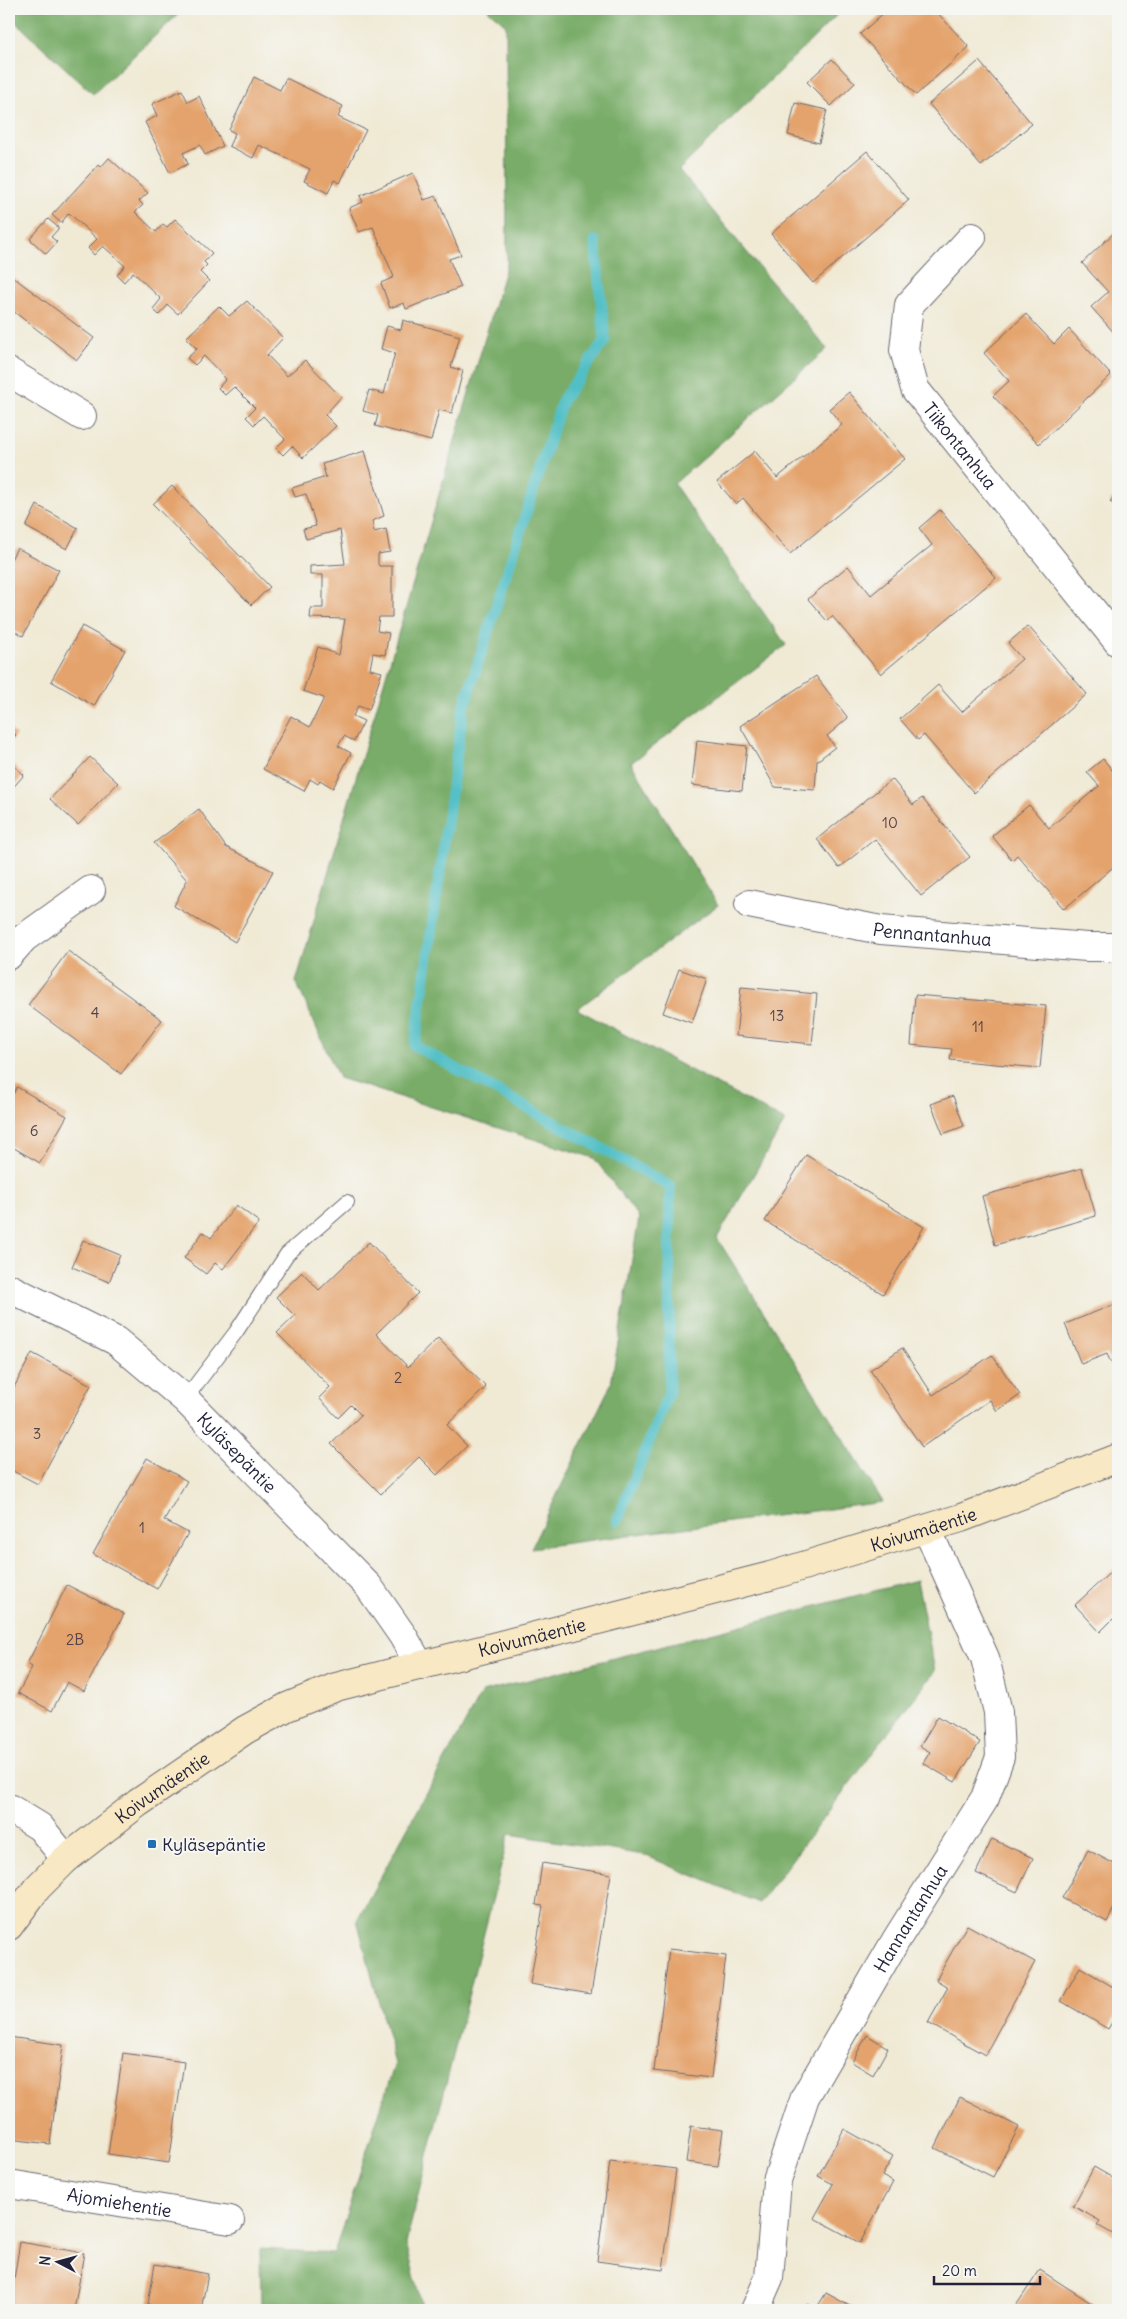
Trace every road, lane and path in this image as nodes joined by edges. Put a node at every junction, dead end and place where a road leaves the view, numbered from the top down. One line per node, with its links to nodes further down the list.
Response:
1 (972, 237): 4 (street, Tiikontanhua)
2 (9, 372): 3 (street)
3 (82, 416)
4 (1118, 642)
5 (91, 890): 8 (street)
6 (749, 904): 7 (street, Pennantanhua)
7 (1118, 947)
8 (9, 955)
9 (347, 1202): 11 (lane)
10 (9, 1288): 11 (street, Kyläsepäntie)
11 (185, 1399): 14 (street, Kyläsepäntie)
12 (1118, 1458): 13 (street, Koivumäentie)
13 (927, 1529): 14 (street, Koivumäentie); 20 (street, Hannantanhua)
14 (420, 1666): 16 (street, Koivumäentie)
15 (9, 1808): 16 (street)
16 (66, 1859): 17 (street, Koivumäentie)
17 (9, 1926)
18 (9, 2184): 19 (street, Ajomiehentie)
19 (230, 2220)
20 (755, 2310)

